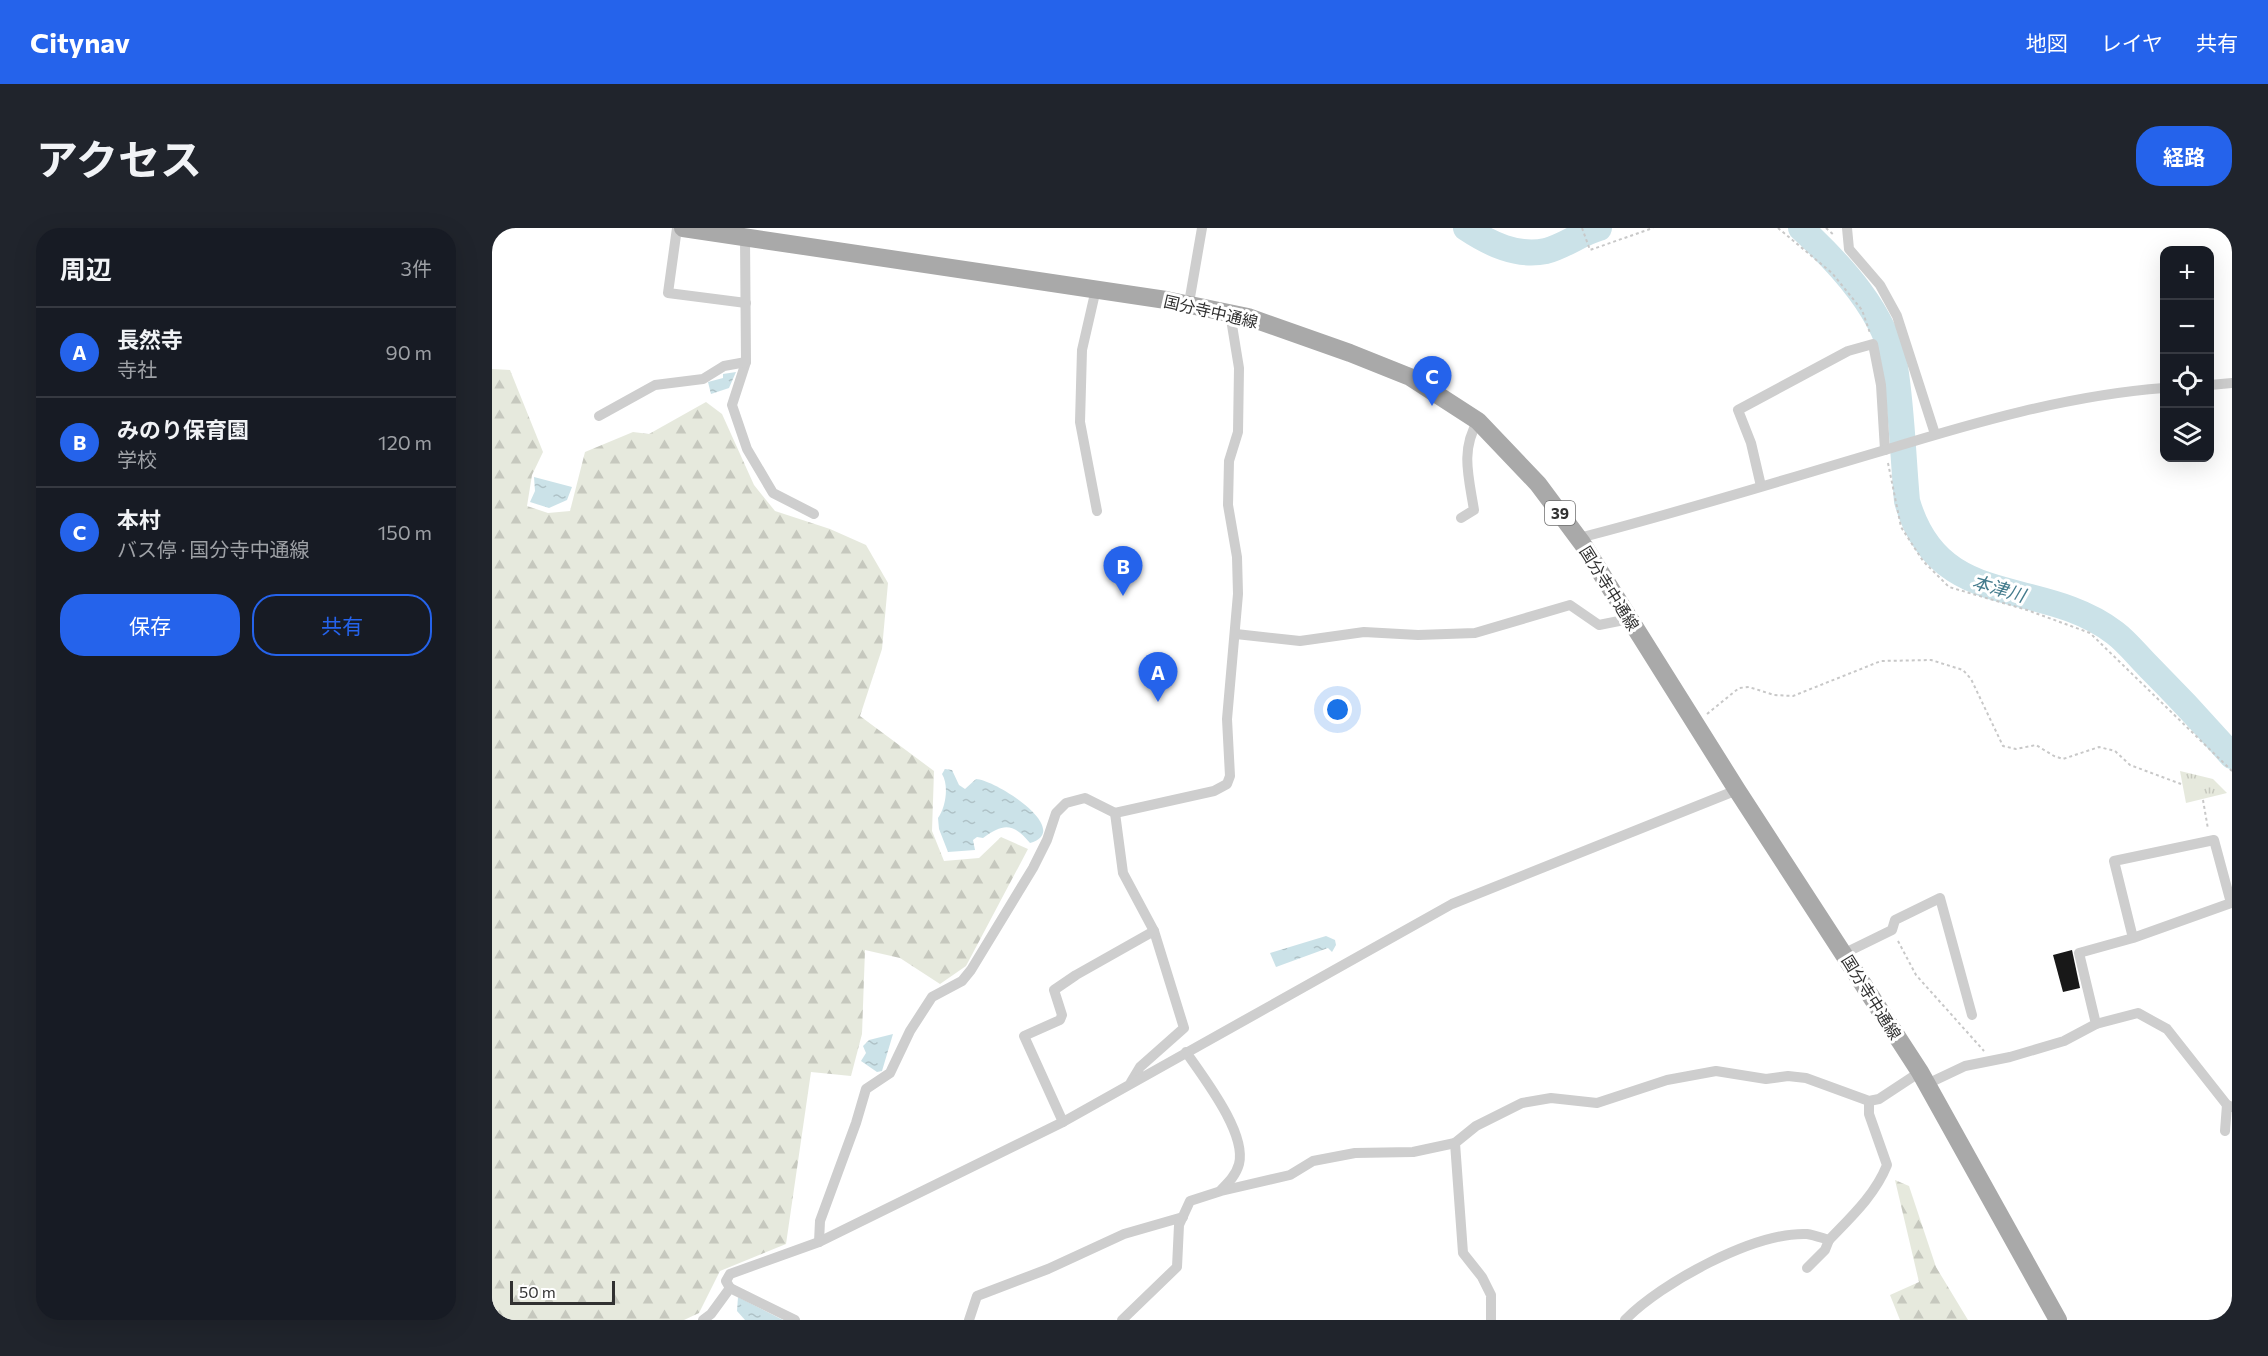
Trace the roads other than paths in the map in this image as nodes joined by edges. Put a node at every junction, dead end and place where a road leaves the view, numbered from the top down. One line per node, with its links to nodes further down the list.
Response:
1 (677, 228): 7 (street)
2 (683, 228): 5 (main road, 国分寺中通線 / 39)
3 (1202, 228): 8 (street)
4 (1847, 228): 16 (street)
5 (745, 237): 6 (main road, 国分寺中通線 / 39); 7 (street)
6 (1096, 289): 8 (main road, 国分寺中通線 / 39); 19 (street)
7 (747, 303): 10 (street)
8 (1189, 303): 9 (main road, 国分寺中通線 / 39)
9 (1230, 313): 15 (main road, 国分寺中通線 / 39); 24 (street)
10 (746, 362): 14 (street); 20 (street)
11 (2232, 383): 12 (street)
12 (2214, 385)
13 (2160, 388): 16 (street)
14 (599, 416)
15 (1478, 421): 21 (street); 22 (main road, 国分寺中通線 / 39)
16 (1935, 434): 17 (street)
17 (1889, 448): 18 (street); 18 (street)
18 (1761, 486): 22 (street)
19 (1097, 511)
20 (814, 514)
21 (1461, 518)
22 (1578, 538): 23 (main road, 国分寺中通線 / 39)
23 (1629, 619): 24 (street); 25 (main road, 国分寺中通線 / 39)
24 (1236, 634): 26 (street)
25 (1737, 790): 29 (main road, 国分寺中通線 / 39); 32 (street)
26 (1115, 813): 27 (street); 43 (street)
27 (1154, 931): 34 (street); 37 (street)
28 (2133, 938): 28 (street); 31 (street)
29 (1845, 953): 30 (street); 33 (main road, 国分寺中通線 / 39)
30 (1972, 1015)
31 (2096, 1024): 33 (street); 36 (street)
32 (1186, 1052): 34 (street); 40 (street)
33 (1923, 1078): 35 (street); 52 (main road, 国分寺中通線 / 39)
34 (1130, 1084): 37 (street)
35 (1869, 1101): 39 (street); 42 (street)
36 (2230, 1106): 38 (street)
37 (1063, 1122): 43 (street)
38 (2225, 1131)
39 (1455, 1143): 40 (street); 50 (street)
40 (1221, 1191): 41 (street)
41 (1183, 1217): 48 (street); 49 (street)
42 (1829, 1240): 44 (street); 51 (street)
43 (819, 1242): 45 (street)
44 (1807, 1268)
45 (730, 1288): 46 (street); 47 (street)
46 (703, 1320)
47 (795, 1320)
48 (969, 1320)
49 (1122, 1320)
50 (1491, 1320)
51 (1624, 1320)
52 (2058, 1320)

